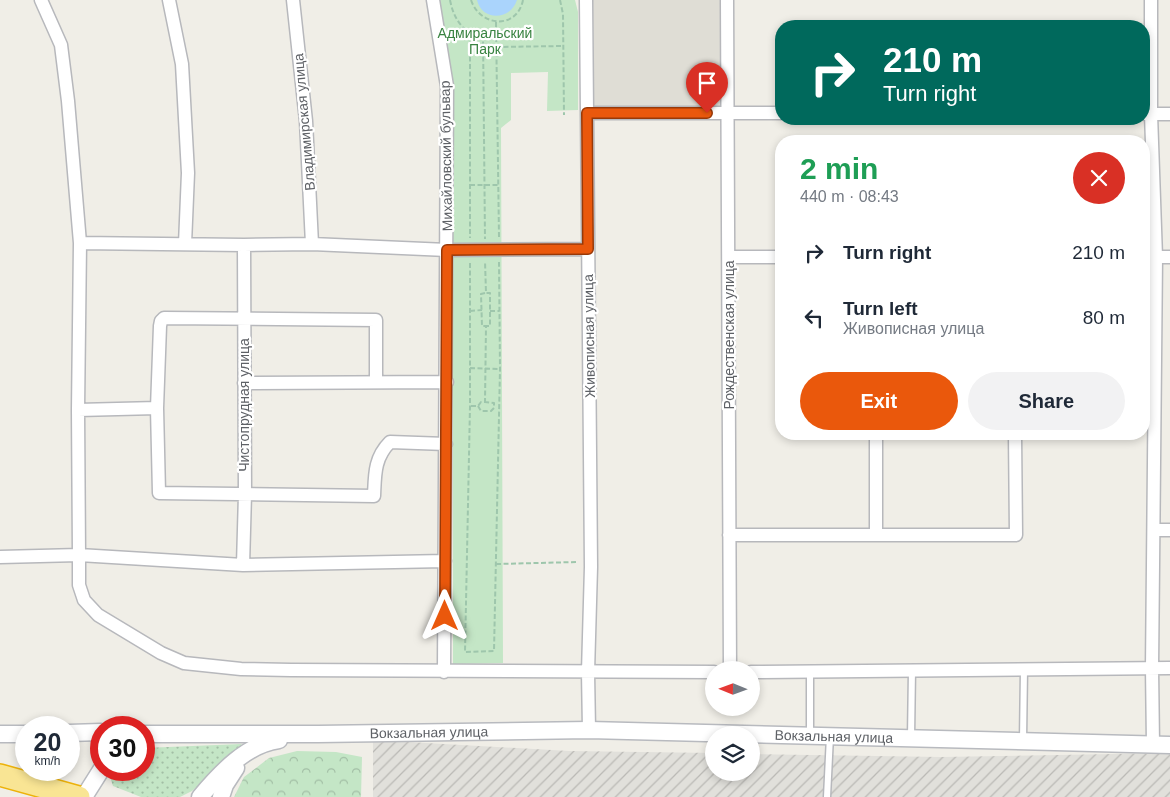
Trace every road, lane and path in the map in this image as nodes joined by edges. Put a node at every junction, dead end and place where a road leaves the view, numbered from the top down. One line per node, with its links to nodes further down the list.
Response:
1 (41, 0): 29 (street)
2 (169, 0): 30 (street)
3 (293, 0): 31 (street, Владимирская улица)
4 (433, 0): 34 (street, Михайловский бульвар)
5 (450, 0): 14 (path)
6 (471, 0): 12 (path)
7 (523, 0): 12 (path)
8 (560, 0): 17 (path)
9 (586, 0): 19 (street, Живописная улица)
10 (727, 0): 20 (street, Рождественская улица)
11 (1151, 0): 16 (street)
12 (496, 22): 13 (path)
13 (496, 33): 15 (path); 18 (path)
14 (470, 34): 15 (path); 26 (path)
15 (483, 34): 27 (path)
16 (1150, 38)
17 (564, 46): 18 (path); 24 (path)
18 (496, 47): 28 (path)
19 (587, 113): 20 (street); 33 (street, Живописная улица)
20 (727, 113): 21 (street); 38 (street, Рождественская улица)
21 (775, 113)
22 (1150, 114): 23 (street)
23 (1170, 114)
24 (564, 115)
25 (1150, 150): 40 (street)
26 (470, 185): 27 (path); 35 (path)
27 (485, 185): 28 (path); 36 (path)
28 (498, 185): 37 (path)
29 (80, 243): 30 (street); 61 (street)
30 (185, 244): 32 (street)
31 (312, 244): 32 (street); 34 (street)
32 (244, 245): 47 (street, Чистопрудная улица)
33 (588, 249): 37 (street); 73 (street, Живописная улица)
34 (447, 250): 35 (street); 53 (street, Михайловский бульвар)
35 (470, 250): 36 (street); 45 (path)
36 (485, 250): 37 (street); 42 (path)
37 (499, 250): 44 (path)
38 (729, 257): 39 (street); 68 (street, Рождественская улица)
39 (775, 257)
40 (1156, 257): 41 (street); 66 (street)
41 (1170, 257)
42 (486, 293): 43 (path); 46 (path)
43 (482, 310): 45 (path); 48 (path)
44 (499, 310): 46 (path); 51 (path)
45 (470, 311): 49 (path)
46 (490, 311): 48 (path)
47 (244, 318): 52 (street); 54 (street, Чистопрудная улица); 60 (street)
48 (486, 326): 50 (path)
49 (470, 368): 50 (path); 57 (path)
50 (486, 368): 51 (path); 55 (path)
51 (500, 369): 56 (path)
52 (376, 382): 53 (street); 54 (street)
53 (447, 382): 64 (street, Михайловский бульвар)
54 (244, 383): 65 (street, Чистопрудная улица)
55 (485, 402): 58 (path); 59 (path)
56 (499, 405): 59 (path); 75 (path)
57 (470, 406): 58 (path); 75 (path)
58 (478, 406): 59 (path)
59 (495, 406)
60 (157, 408): 61 (street); 65 (street)
61 (78, 410): 70 (street)
62 (876, 440): 69 (street)
63 (1015, 440): 69 (street)
64 (446, 444): 65 (street); 72 (street, Михайловский бульвар)
65 (245, 494): 74 (street, Чистопрудная улица)
66 (1154, 530): 67 (street); 77 (street)
67 (1170, 530)
68 (730, 535): 69 (street); 76 (street, Рождественская улица)
69 (876, 535)
70 (79, 555): 71 (street); 74 (street); 82 (street)
71 (0, 557)
72 (445, 561): 74 (street); 82 (street, Михайловский бульвар)
73 (591, 562): 75 (path); 83 (street, Живописная улица)
74 (243, 564)
75 (496, 564)
76 (730, 661)
77 (1152, 668): 78 (street); 79 (street); 95 (street)
78 (1170, 668)
79 (1024, 669): 80 (street); 94 (lane)
80 (912, 670): 81 (street); 93 (lane)
81 (810, 671): 85 (street); 91 (lane)
82 (444, 672): 83 (street)
83 (588, 672): 84 (street); 86 (street, Живописная улица)
84 (705, 672)
85 (760, 672)
86 (589, 730): 89 (main road, Вокзальная улица); 91 (main road, Вокзальная улица)
87 (0, 734): 88 (main road)
88 (15, 734)
89 (318, 734): 90 (main road); 97 (main road)
90 (155, 735)
91 (810, 736): 92 (main road, Вокзальная улица)
92 (830, 736): 93 (main road, Вокзальная улица); 104 (lane)
93 (911, 738): 94 (main road, Вокзальная улица)
94 (1023, 741): 95 (main road, Вокзальная улица)
95 (1153, 745): 96 (main road, Вокзальная улица)
96 (1170, 745)
97 (250, 750): 102 (main road); 103 (main road)
98 (0, 775): 100 (highway)
99 (94, 781): 101 (main road)
100 (79, 797)
101 (84, 797)
102 (200, 797)
103 (221, 797)
104 (828, 797)

